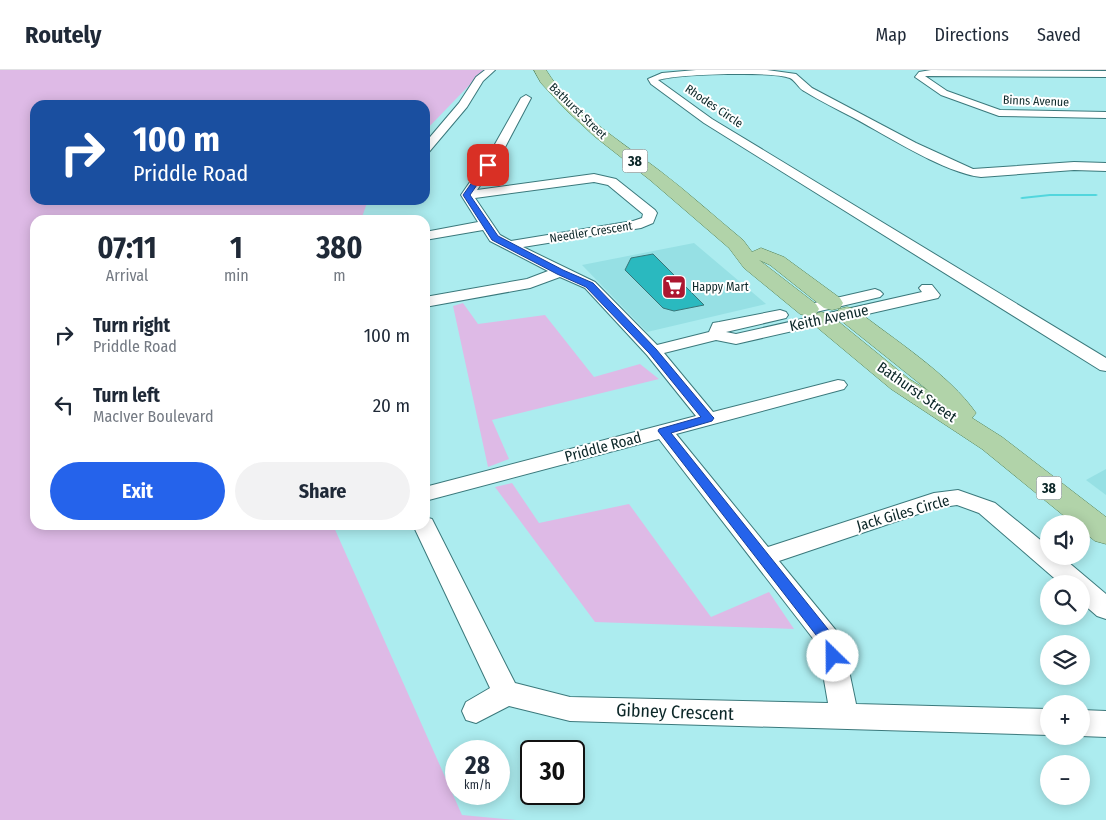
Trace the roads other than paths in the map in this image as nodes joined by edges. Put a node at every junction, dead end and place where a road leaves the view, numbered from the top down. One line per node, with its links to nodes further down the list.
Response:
1 (491, 70): 6 (street)
2 (540, 70): 15 (main road, Bathurst Street / 38)
3 (1106, 74): 5 (street, Binns Avenue)
4 (526, 98): 8 (street)
5 (1106, 115)
6 (430, 144)
7 (1106, 166): 13 (street, Rhodes Circle)
8 (467, 195): 9 (street); 11 (street, Needler Crescent)
9 (487, 225): 10 (street); 11 (street)
10 (430, 235)
11 (509, 245): 12 (street)
12 (560, 272): 14 (street); 16 (street)
13 (966, 279): 15 (street, Keith Avenue); 17 (street)
14 (430, 301)
15 (827, 311): 16 (street, Keith Avenue); 23 (main road, Bathurst Street / 38)
16 (653, 351): 19 (street)
17 (1106, 366)
18 (838, 385): 19 (street, Priddle Road)
19 (708, 418): 20 (street, Priddle Road)
20 (663, 431): 21 (street, Priddle Road); 24 (street)
21 (430, 493)
22 (426, 530): 28 (street)
23 (1106, 533)
24 (764, 557): 25 (street, Jack Giles Circle); 30 (street)
25 (1067, 575)
26 (1090, 595): 27 (street)
27 (1106, 609)
28 (506, 693): 29 (street); 30 (street, Gibney Crescent)
29 (476, 711)
30 (845, 718): 31 (street)
31 (1040, 722)
32 (1090, 723): 33 (street)
33 (1106, 724)

